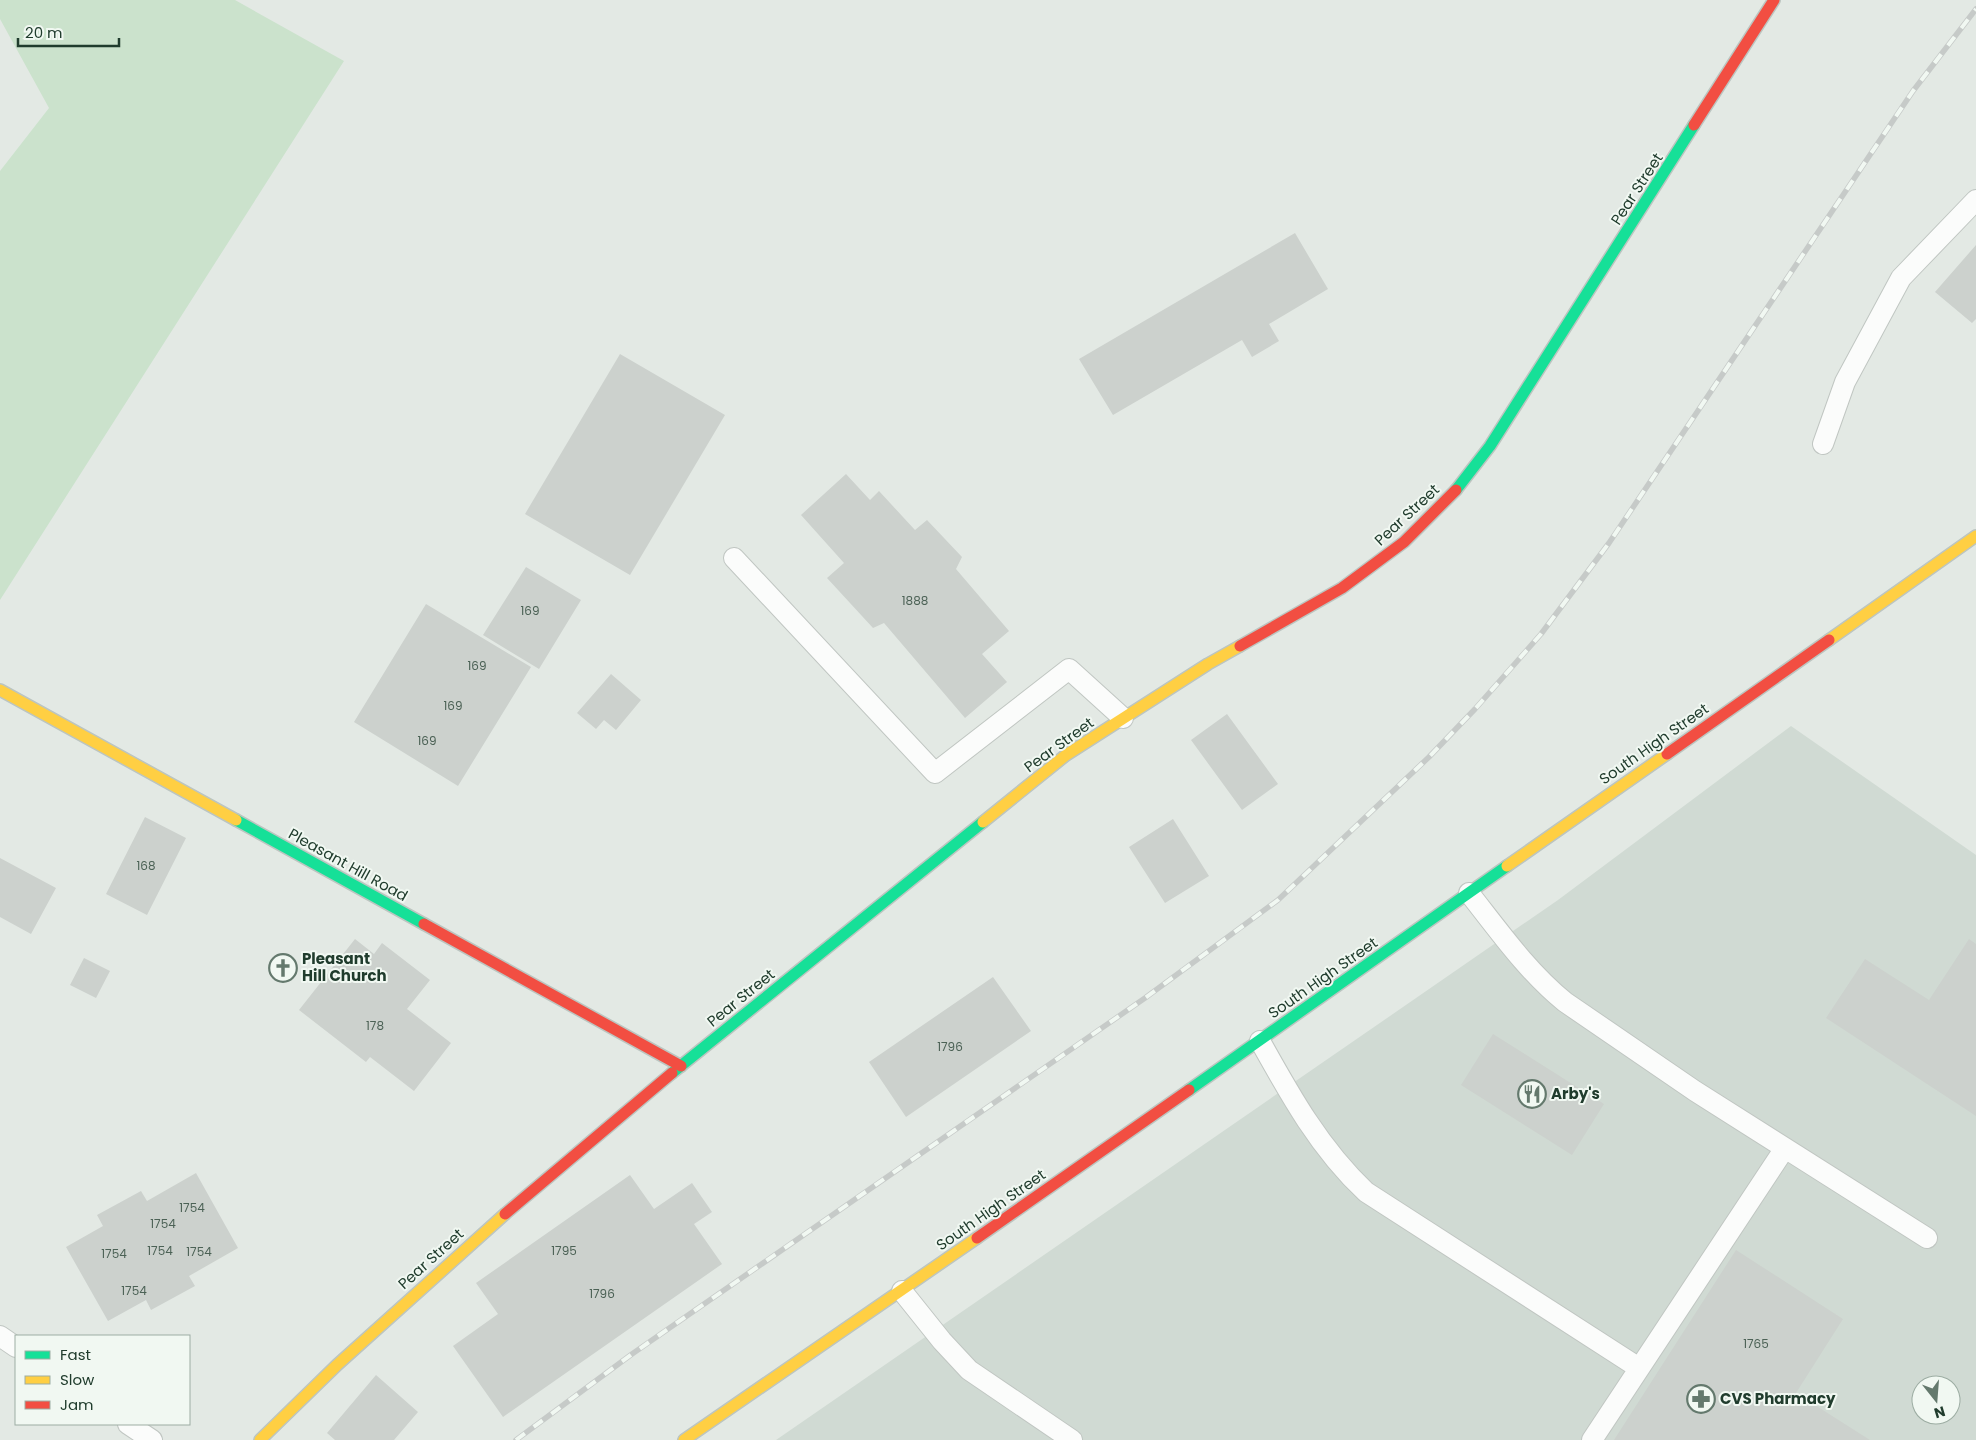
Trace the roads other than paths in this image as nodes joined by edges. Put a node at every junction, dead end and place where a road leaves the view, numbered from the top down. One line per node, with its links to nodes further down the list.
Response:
1 (1774, 0): 7 (street, Pear Street)
2 (1976, 200): 3 (lane)
3 (1824, 444)
4 (1976, 536): 8 (street, South High Street)
5 (734, 558): 7 (lane)
6 (0, 690): 10 (street, Pleasant Hill Road)
7 (1123, 718): 10 (street, Pear Street)
8 (1469, 893): 9 (street, South High Street); 11 (lane)
9 (1260, 1041): 13 (street, South High Street); 16 (lane)
10 (681, 1066): 19 (street, Pear Street)
11 (1785, 1148): 12 (lane); 16 (lane)
12 (1927, 1238)
13 (902, 1291): 20 (street, South High Street); 21 (lane)
14 (0, 1336): 15 (lane)
15 (15, 1346)
16 (1639, 1368): 22 (lane)
17 (130, 1425): 18 (lane)
18 (152, 1440)
19 (260, 1440)
20 (684, 1440)
21 (1072, 1440)
22 (1592, 1440)

